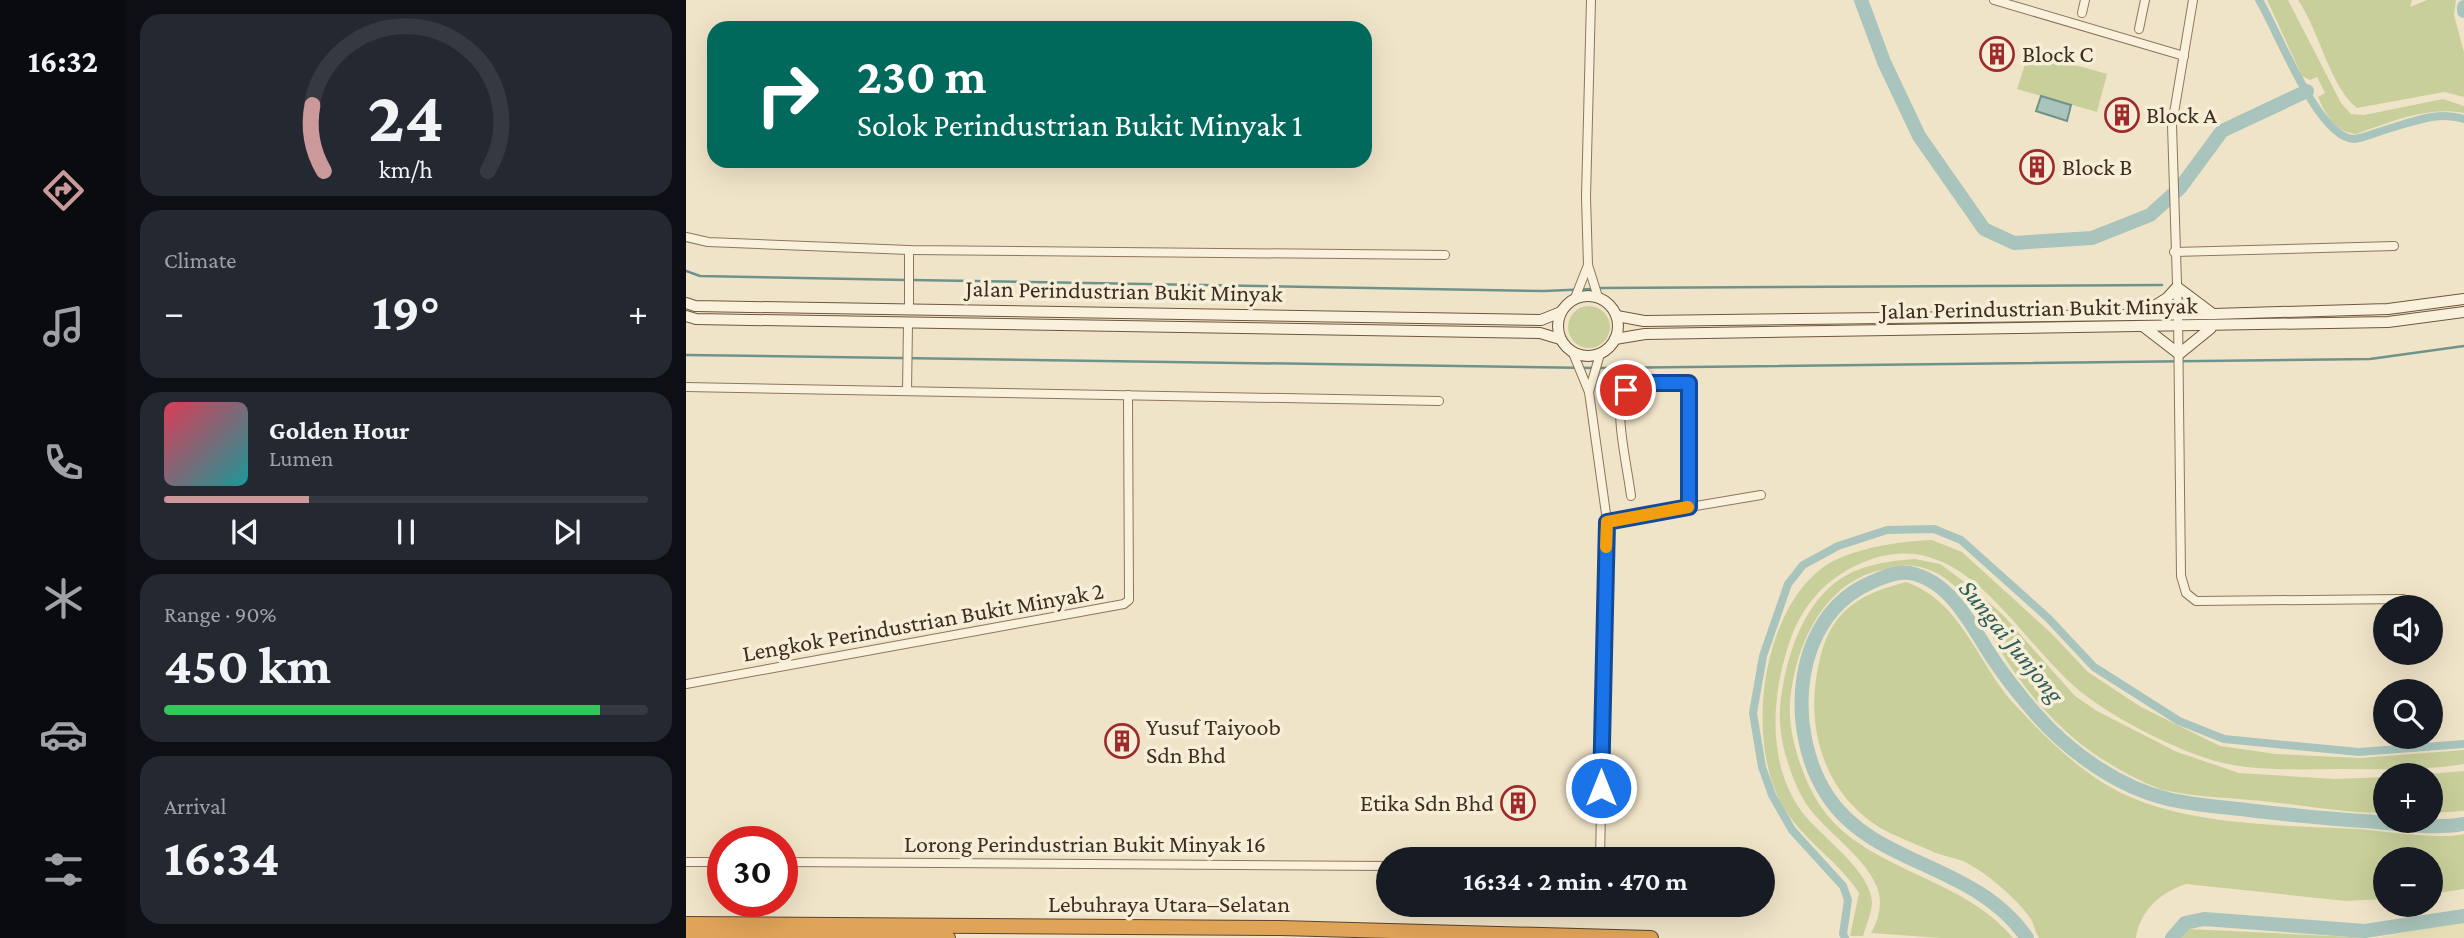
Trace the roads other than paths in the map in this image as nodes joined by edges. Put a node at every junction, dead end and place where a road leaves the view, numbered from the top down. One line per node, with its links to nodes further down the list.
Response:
1 (1591, 0): 14 (street)
2 (1994, 0): 8 (street)
3 (2085, 0): 6 (street)
4 (2145, 0): 7 (street)
5 (2193, 0): 8 (street)
6 (2082, 13)
7 (2139, 29)
8 (2183, 56): 12 (street)
9 (686, 237): 11 (street, Jalan Perindustrian Bukit Minyak)
10 (2394, 246): 12 (street)
11 (909, 250): 13 (street, Jalan Perindustrian Bukit Minyak); 20 (street)
12 (2174, 252): 15 (street)
13 (1445, 255)
14 (1588, 265): 16 (street); 17 (street)
15 (2177, 287): 23 (main road); 24 (main road); 27 (street)
16 (1578, 291): 17 (main road); 21 (main road)
17 (1598, 294): 26 (main road)
18 (2464, 299): 23 (main road, Jalan Perindustrian Bukit Minyak)
19 (686, 303): 20 (main road, Jalan Perindustrian Bukit Minyak)
20 (909, 303): 21 (main road, Jalan Perindustrian Bukit Minyak)
21 (1561, 312): 31 (main road)
22 (2464, 312): 29 (main road, Jalan Perindustrian Bukit Minyak)
23 (2213, 314): 27 (main road, Jalan Perindustrian Bukit Minyak)
24 (2141, 315): 26 (main road, Jalan Perindustrian Bukit Minyak); 27 (main road, Jalan Perindustrian Bukit Minyak)
25 (686, 316): 30 (main road, Jalan Perindustrian Bukit Minyak)
26 (1616, 316): 32 (main road)
27 (2178, 321): 28 (main road, Jalan Perindustrian Bukit Minyak); 29 (main road, Jalan Perindustrian Bukit Minyak); 35 (street)
28 (2144, 327): 32 (main road, Jalan Perindustrian Bukit Minyak); 35 (main road)
29 (2213, 327): 35 (main road)
30 (908, 328): 31 (main road, Jalan Perindustrian Bukit Minyak); 37 (street)
31 (1560, 339): 33 (main road)
32 (1615, 339): 34 (main road)
33 (1575, 357): 34 (main road); 38 (street)
34 (1599, 358): 38 (street)
35 (2179, 359): 45 (street)
36 (686, 387): 37 (street)
37 (907, 387): 39 (street)
38 (1589, 392): 44 (street)
39 (1128, 395): 40 (street); 46 (street, Lengkok Perindustrian Bukit Minyak 2)
40 (1439, 401)
41 (1761, 495): 43 (street)
42 (1630, 496): 43 (street)
43 (1689, 507): 44 (street)
44 (1607, 522): 47 (street)
45 (2373, 598)
46 (686, 684)
47 (1600, 847)
48 (686, 862): 49 (street)
49 (707, 862)
50 (798, 862): 51 (street, Lorong Perindustrian Bukit Minyak 16)
51 (1376, 866)
52 (686, 924): 55 (highway, Lebuhraya Utara–Selatan)
53 (686, 936): 54 (highway)
54 (947, 938)
55 (1651, 938)

